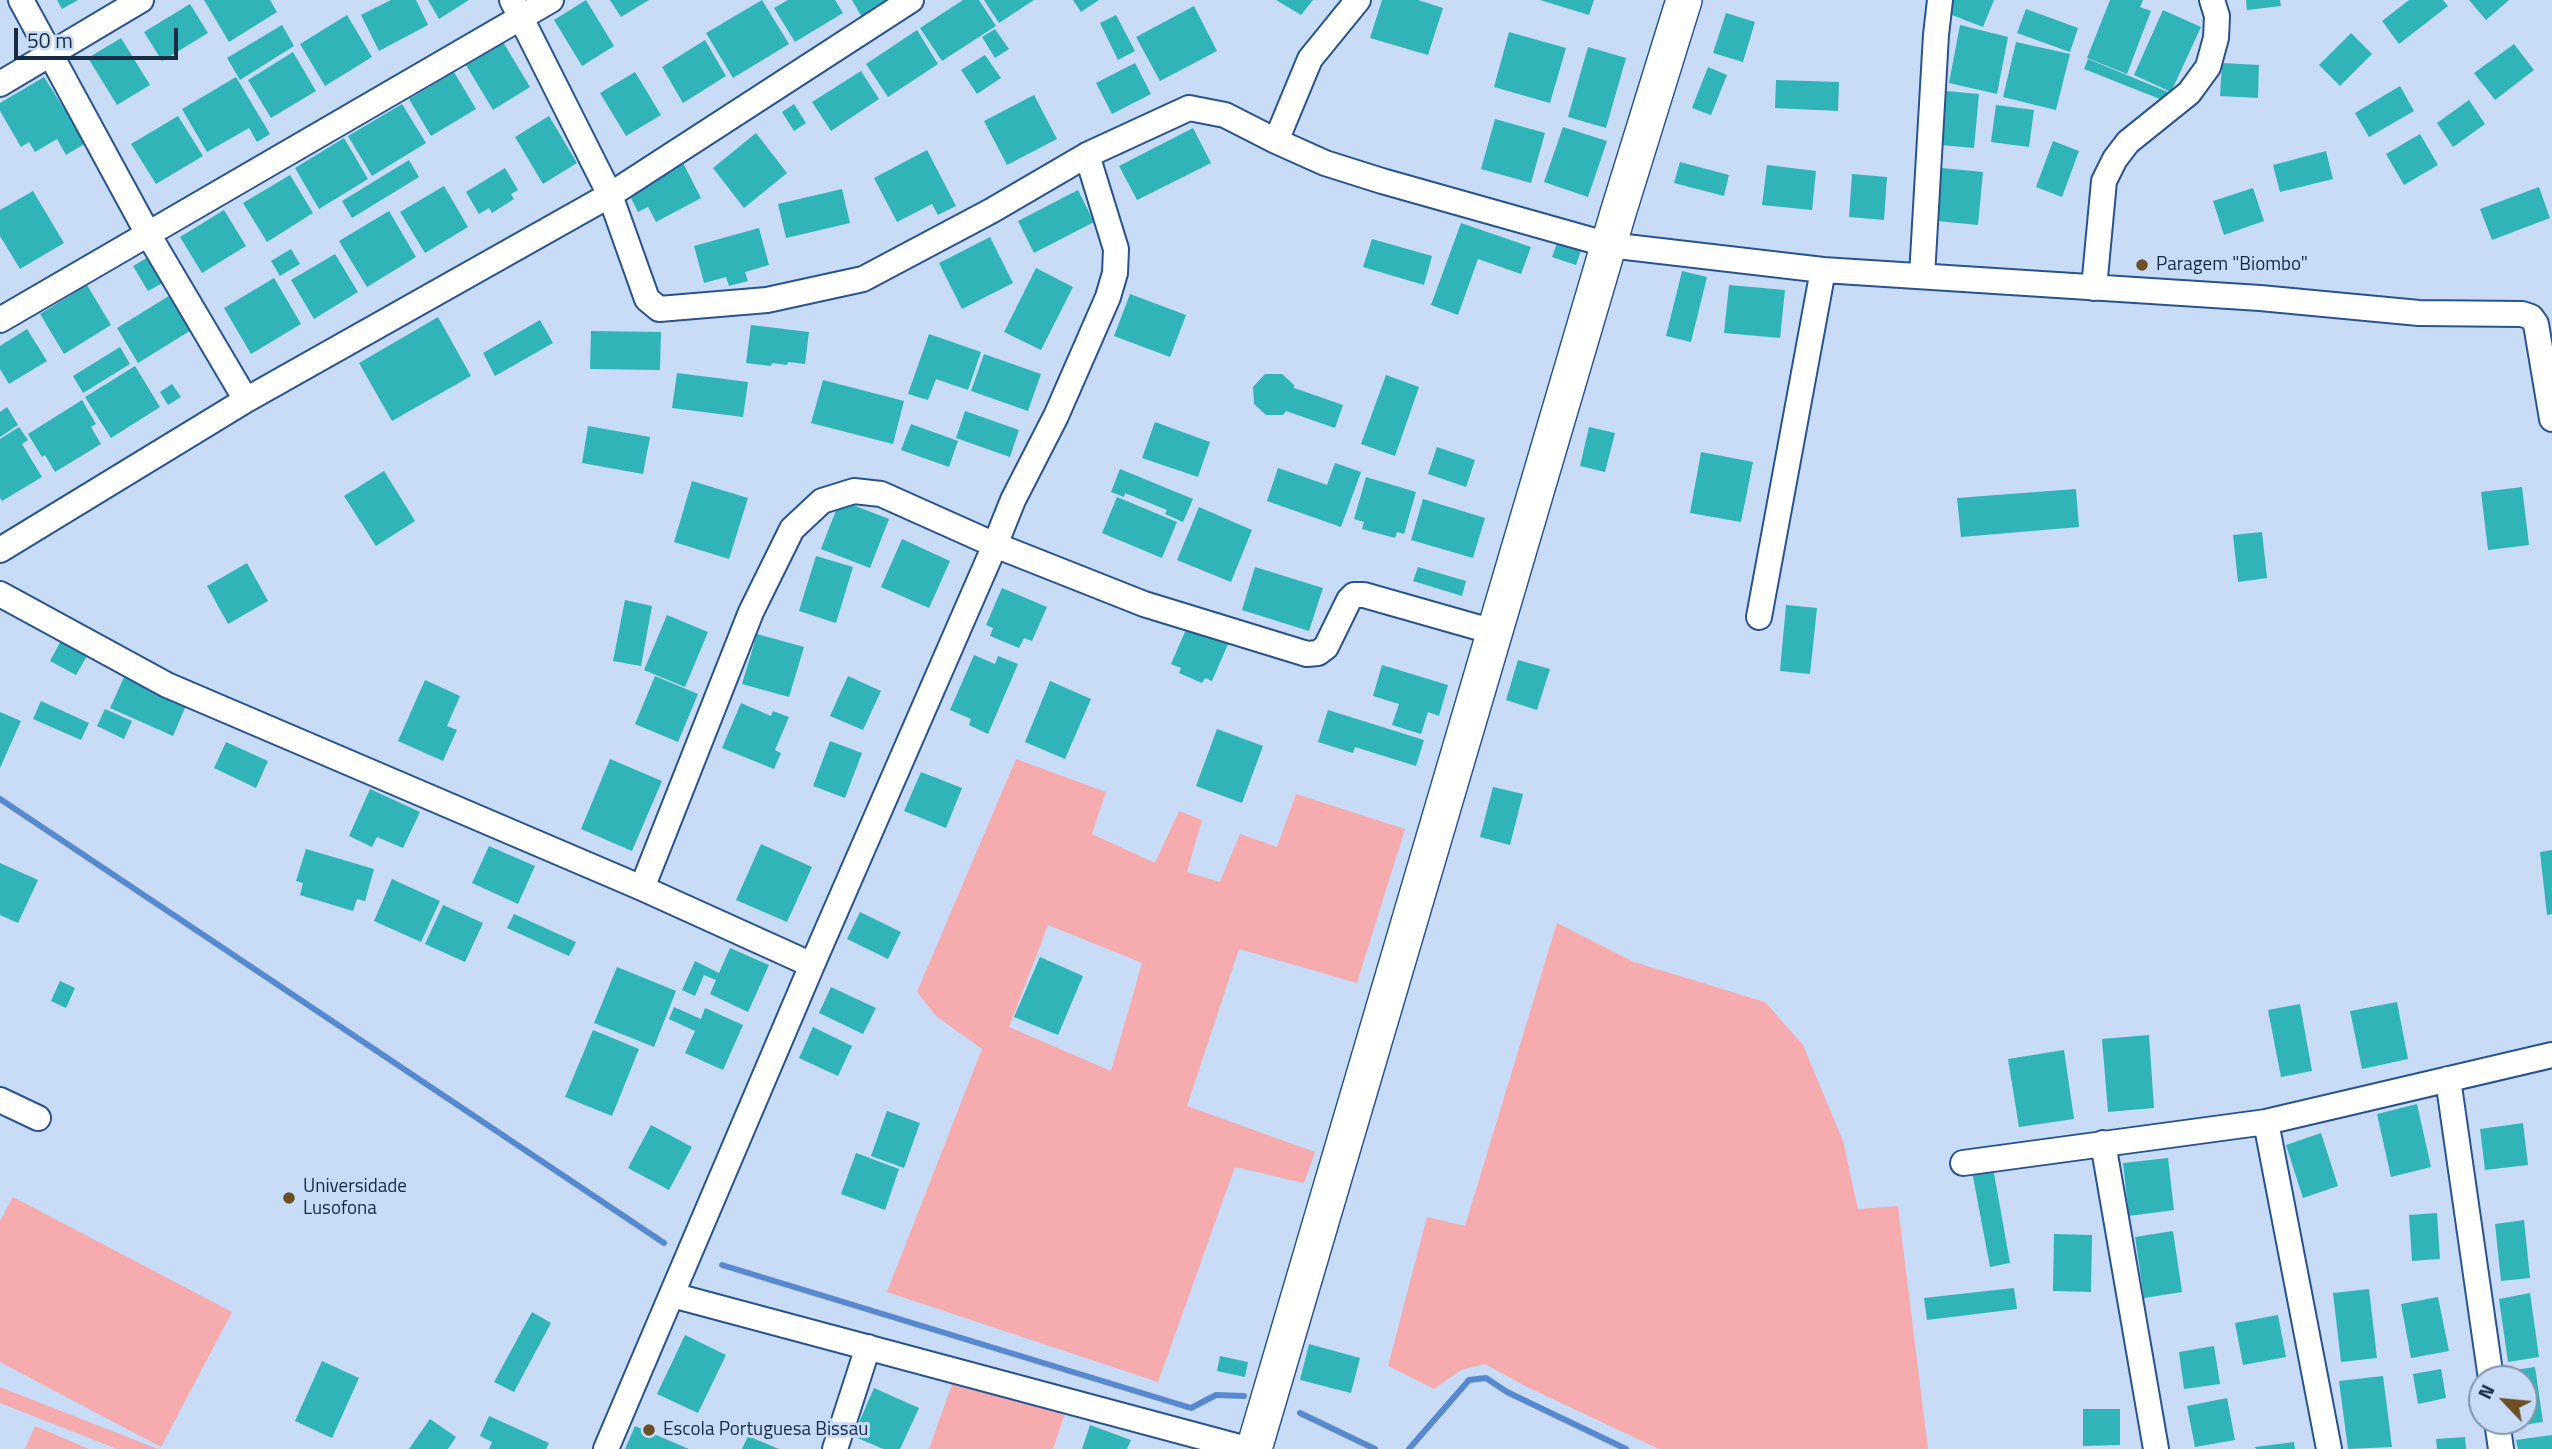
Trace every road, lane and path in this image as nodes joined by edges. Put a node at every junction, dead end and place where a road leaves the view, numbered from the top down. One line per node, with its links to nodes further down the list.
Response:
1 (21, 0): 10 (street)
2 (141, 0): 10 (street)
3 (551, 0): 9 (street)
4 (911, 0): 14 (street)
5 (1357, 0): 12 (street)
6 (1684, 0): 16 (main road)
7 (1940, 0): 18 (street)
8 (2212, 0): 19 (street)
9 (517, 9): 14 (street); 15 (street)
10 (50, 53): 11 (street); 15 (street)
11 (0, 84)
12 (1276, 141): 13 (street); 16 (street)
13 (1087, 155): 14 (street); 23 (street)
14 (610, 195): 21 (street)
15 (148, 234): 20 (street); 21 (street)
16 (1609, 245): 17 (street); 27 (main road)
17 (1823, 270): 18 (street); 26 (street)
18 (1922, 276): 19 (street)
19 (2094, 288): 22 (street)
20 (0, 320)
21 (246, 400): 24 (street)
22 (2552, 419)
23 (995, 545): 27 (street); 28 (street); 29 (street)
24 (0, 550)
25 (0, 594): 28 (street)
26 (1759, 617)
27 (1494, 632): 43 (main road)
28 (642, 888): 29 (street)
29 (812, 965): 37 (street)
30 (2552, 1055): 31 (street)
31 (2448, 1079): 34 (street); 39 (street)
32 (0, 1100): 33 (street)
33 (38, 1118)
34 (2266, 1122): 35 (street); 45 (street)
35 (2103, 1143): 36 (street); 44 (street)
36 (1964, 1163)
37 (672, 1295): 38 (street); 40 (street)
38 (868, 1347): 41 (street); 42 (street)
39 (2489, 1365)
40 (606, 1449)
41 (835, 1449)
42 (1247, 1449)
43 (1254, 1449)
44 (2156, 1449)
45 (2329, 1449)

